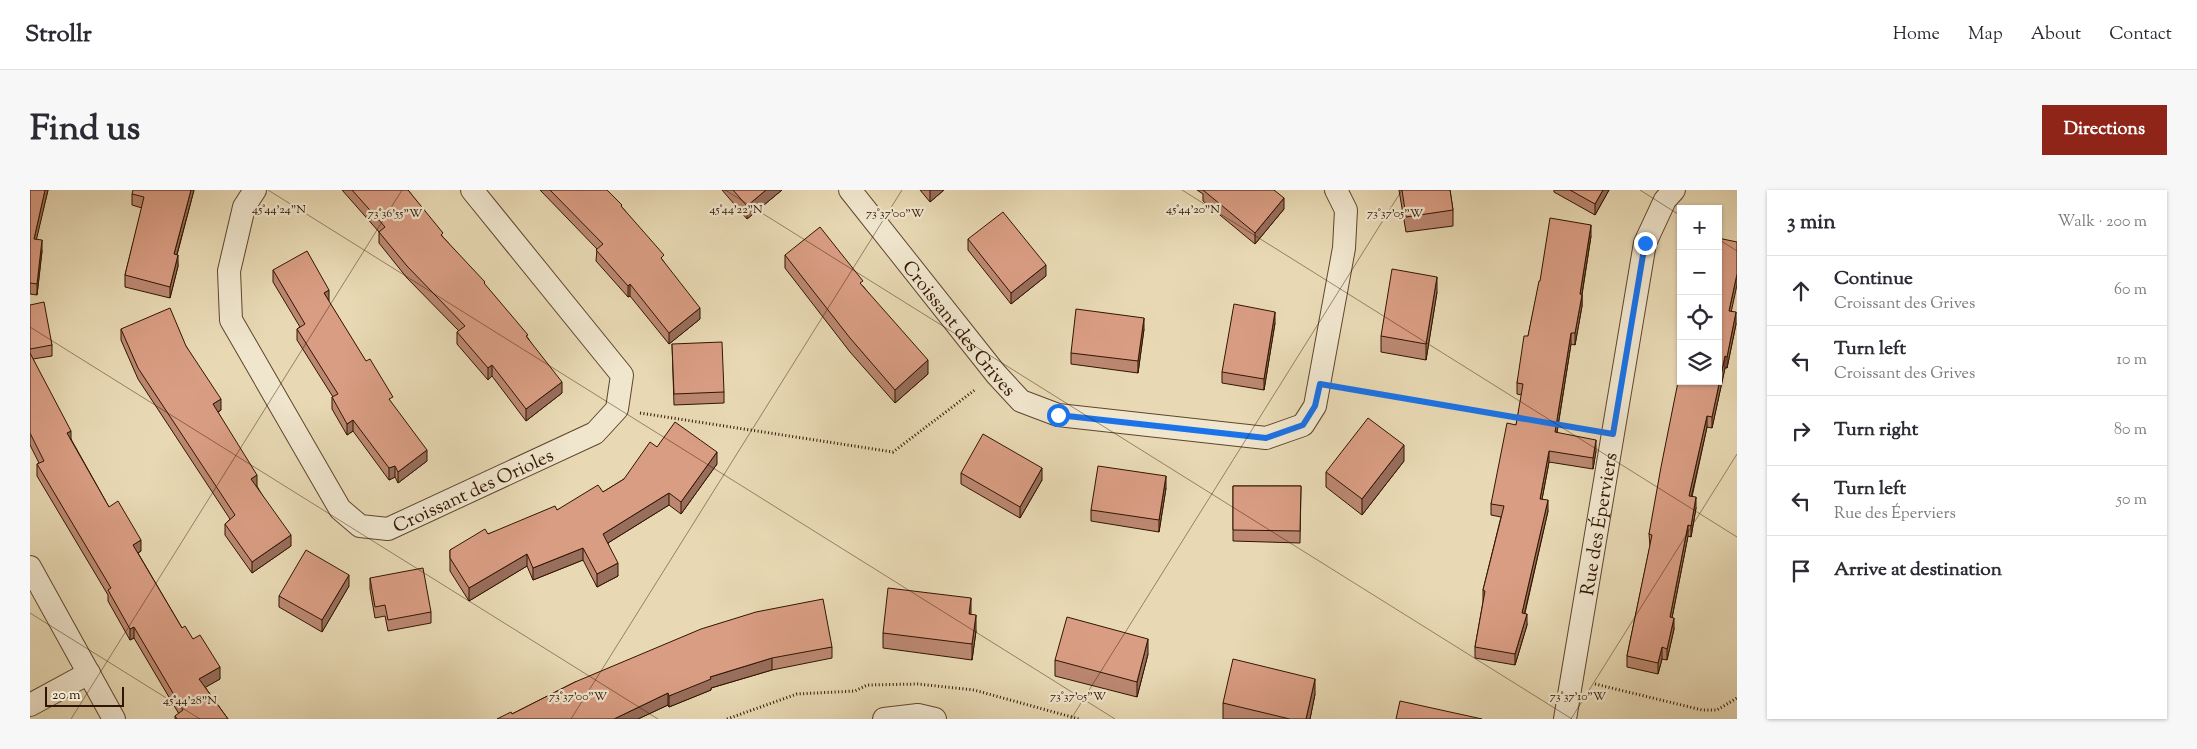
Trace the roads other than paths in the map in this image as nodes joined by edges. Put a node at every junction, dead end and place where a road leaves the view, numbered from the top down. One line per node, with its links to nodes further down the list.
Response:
1 (255, 190): 2 (street, Croissant des Orioles)
2 (472, 190)
3 (850, 190): 4 (street, Croissant des Grives)
4 (1336, 190)
5 (1674, 190): 12 (street, Rue des Éperviers)
6 (30, 567): 7 (street)
7 (89, 673): 8 (street); 10 (street)
8 (30, 705)
9 (924, 718): 11 (street)
10 (114, 719)
11 (884, 719)
12 (1565, 719)

